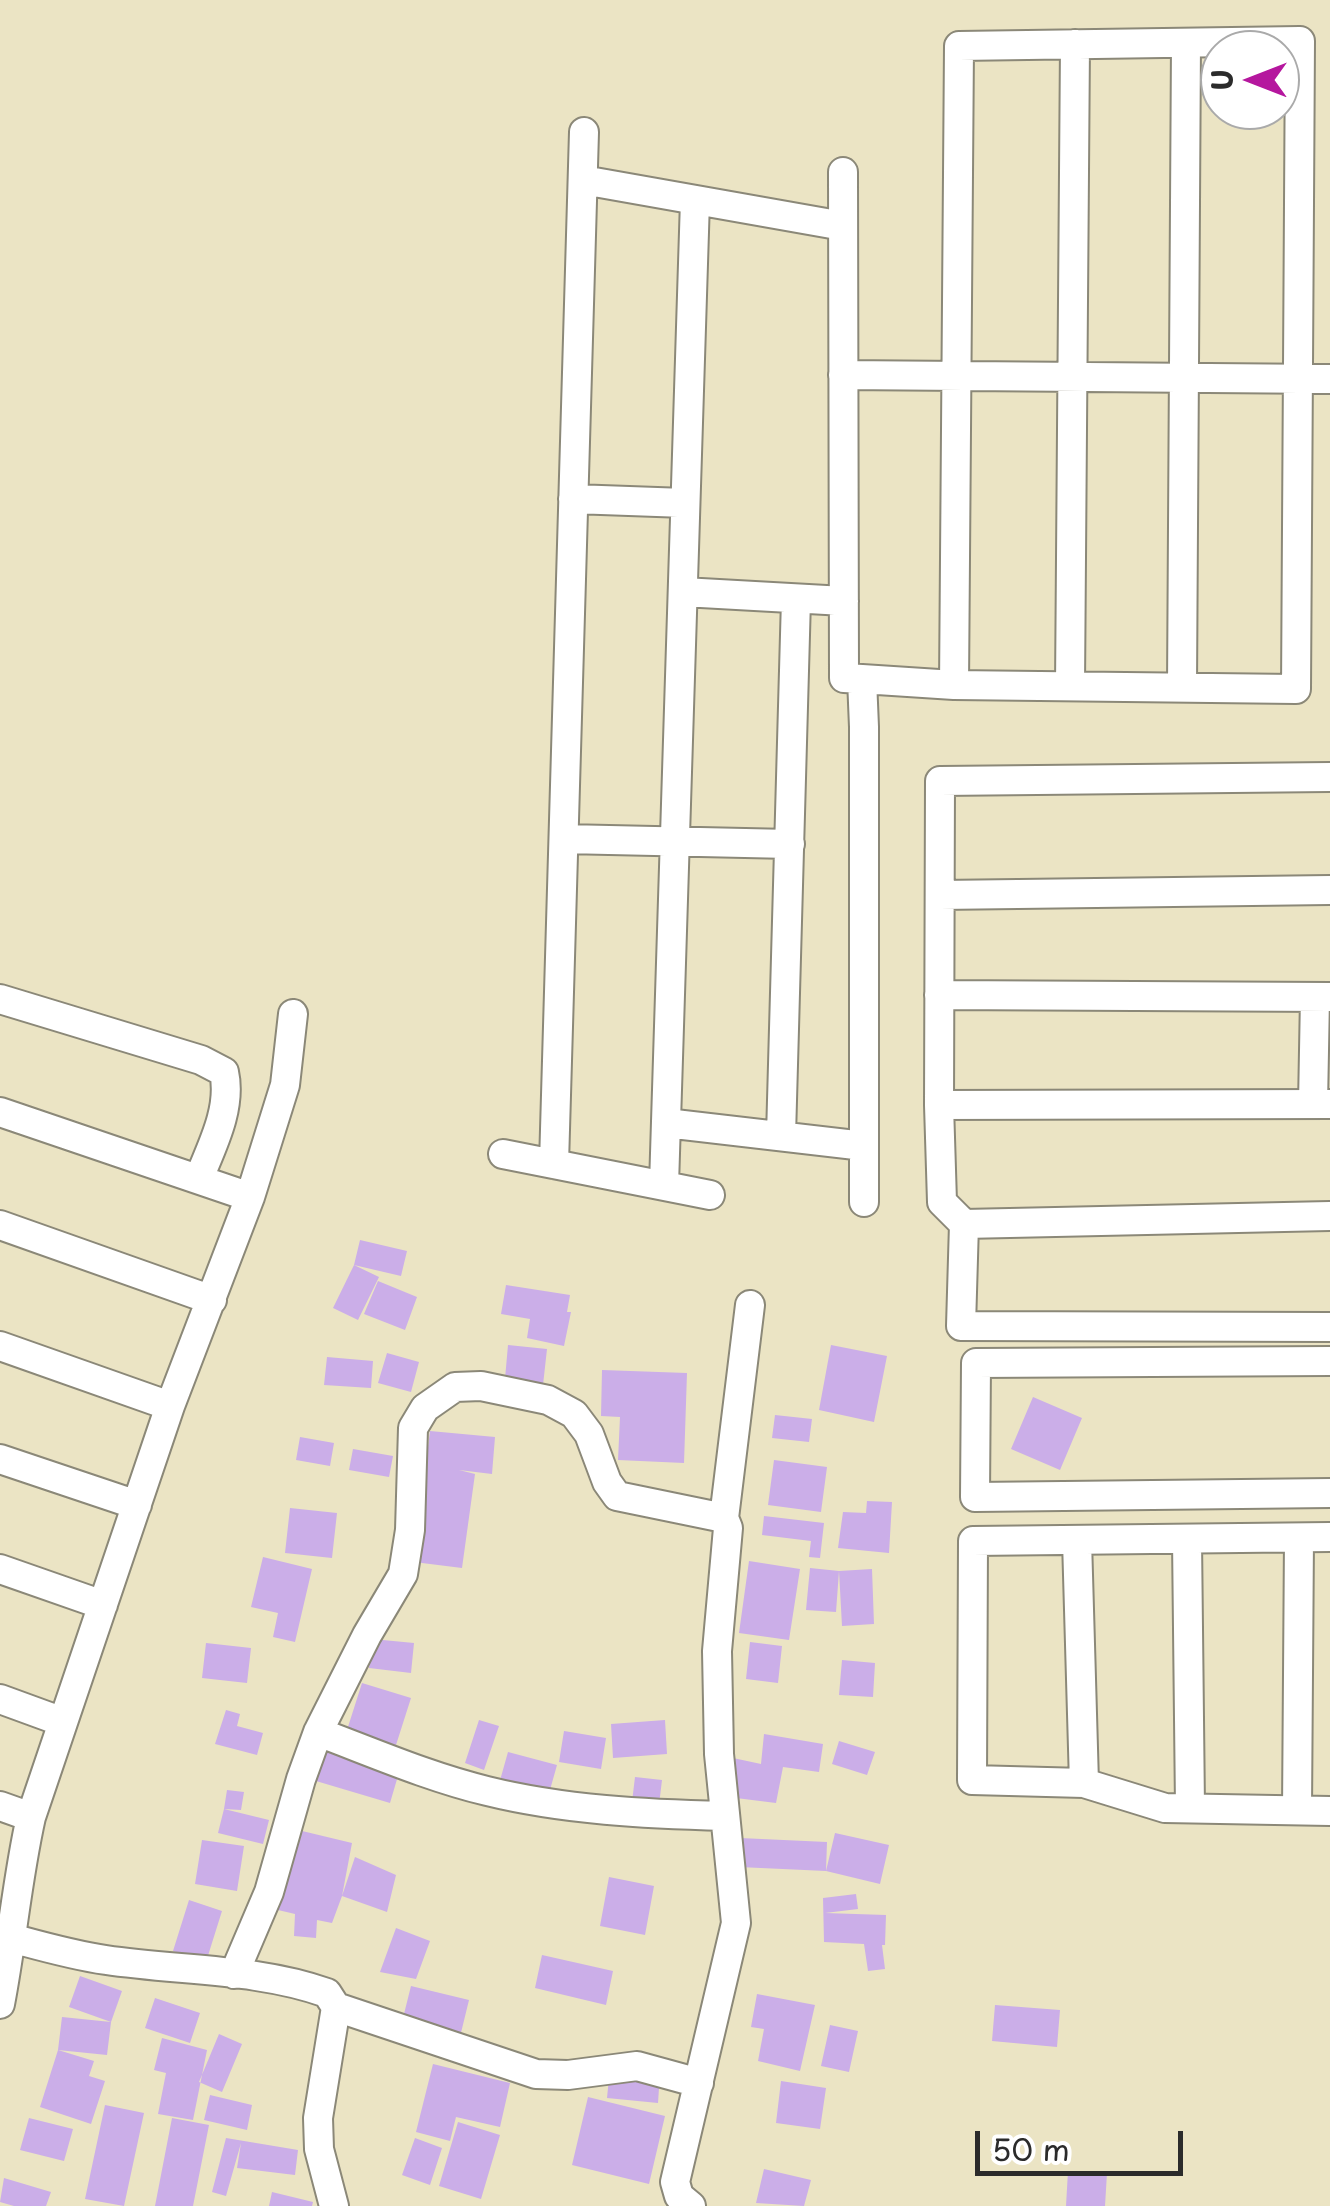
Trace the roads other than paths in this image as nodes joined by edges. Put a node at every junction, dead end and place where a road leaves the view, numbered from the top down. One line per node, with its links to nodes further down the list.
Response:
1 (1186, 43): 2 (street); 11 (street); 12 (street)
2 (1075, 44): 9 (street); 10 (street)
3 (584, 132): 5 (street)
4 (844, 172): 7 (street)
5 (582, 180): 6 (street); 14 (street)
6 (695, 200): 7 (street); 15 (street)
7 (844, 226): 8 (street)
8 (844, 375): 9 (street); 18 (street)
9 (956, 376): 10 (street); 20 (street)
10 (1072, 377): 11 (street); 21 (street)
11 (1184, 378): 12 (street); 22 (street)
12 (1298, 379): 13 (street); 22 (street)
13 (1330, 380)
14 (573, 500): 15 (street); 24 (street)
15 (686, 503): 16 (street)
16 (682, 592): 17 (street); 25 (street)
17 (796, 598): 18 (street); 26 (street)
18 (844, 601): 19 (street)
19 (862, 679): 20 (street); 38 (street)
20 (954, 685): 21 (street)
21 (1070, 686): 22 (street)
22 (1182, 687)
23 (1330, 777): 28 (street)
24 (564, 839): 25 (street); 40 (street)
25 (675, 842): 26 (street); 36 (street)
26 (790, 844): 37 (street)
27 (1330, 890): 28 (street)
28 (940, 895): 29 (street)
29 (939, 995): 30 (street); 34 (street)
30 (1322, 997): 33 (street)
31 (0, 1000): 41 (street)
32 (293, 1014): 44 (street)
33 (1321, 1104): 34 (street)
34 (939, 1105): 47 (street)
35 (0, 1112): 41 (street)
36 (666, 1122): 37 (street); 42 (street)
37 (781, 1136): 38 (street)
38 (864, 1146): 45 (street)
39 (503, 1154): 40 (street)
40 (554, 1164): 42 (street)
41 (199, 1178): 44 (street)
42 (664, 1185): 43 (street)
43 (710, 1194)
44 (250, 1197): 49 (street)
45 (864, 1202)
46 (1330, 1216): 47 (street)
47 (964, 1224): 51 (street)
48 (0, 1225): 49 (street)
49 (212, 1300): 54 (street)
50 (750, 1305): 58 (street)
51 (1330, 1327)
52 (0, 1346): 54 (street)
53 (1330, 1362): 56 (street)
54 (170, 1406): 57 (street)
55 (0, 1459): 57 (street)
56 (1330, 1492)
57 (137, 1506): 64 (street)
58 (724, 1518): 67 (street); 73 (street)
59 (1299, 1538): 60 (street); 61 (street); 71 (street)
60 (1330, 1538)
61 (1187, 1539): 62 (street); 70 (street)
62 (1077, 1540): 68 (street); 68 (street)
63 (0, 1569): 64 (street)
64 (103, 1605): 66 (street)
65 (0, 1699): 66 (street)
66 (63, 1722): 74 (street)
67 (318, 1732): 73 (street); 76 (street)
68 (1084, 1783): 70 (street)
69 (0, 1806): 74 (street)
70 (1190, 1808): 71 (street)
71 (1296, 1810): 72 (street)
72 (1330, 1811)
73 (725, 1816): 79 (street)
74 (31, 1817): 75 (street)
75 (6, 1937): 76 (street); 77 (street)
76 (234, 1974): 78 (street)
77 (0, 2004)
78 (336, 2007): 79 (street); 80 (street)
79 (699, 2083): 81 (street)
80 (334, 2206)
81 (691, 2206)

